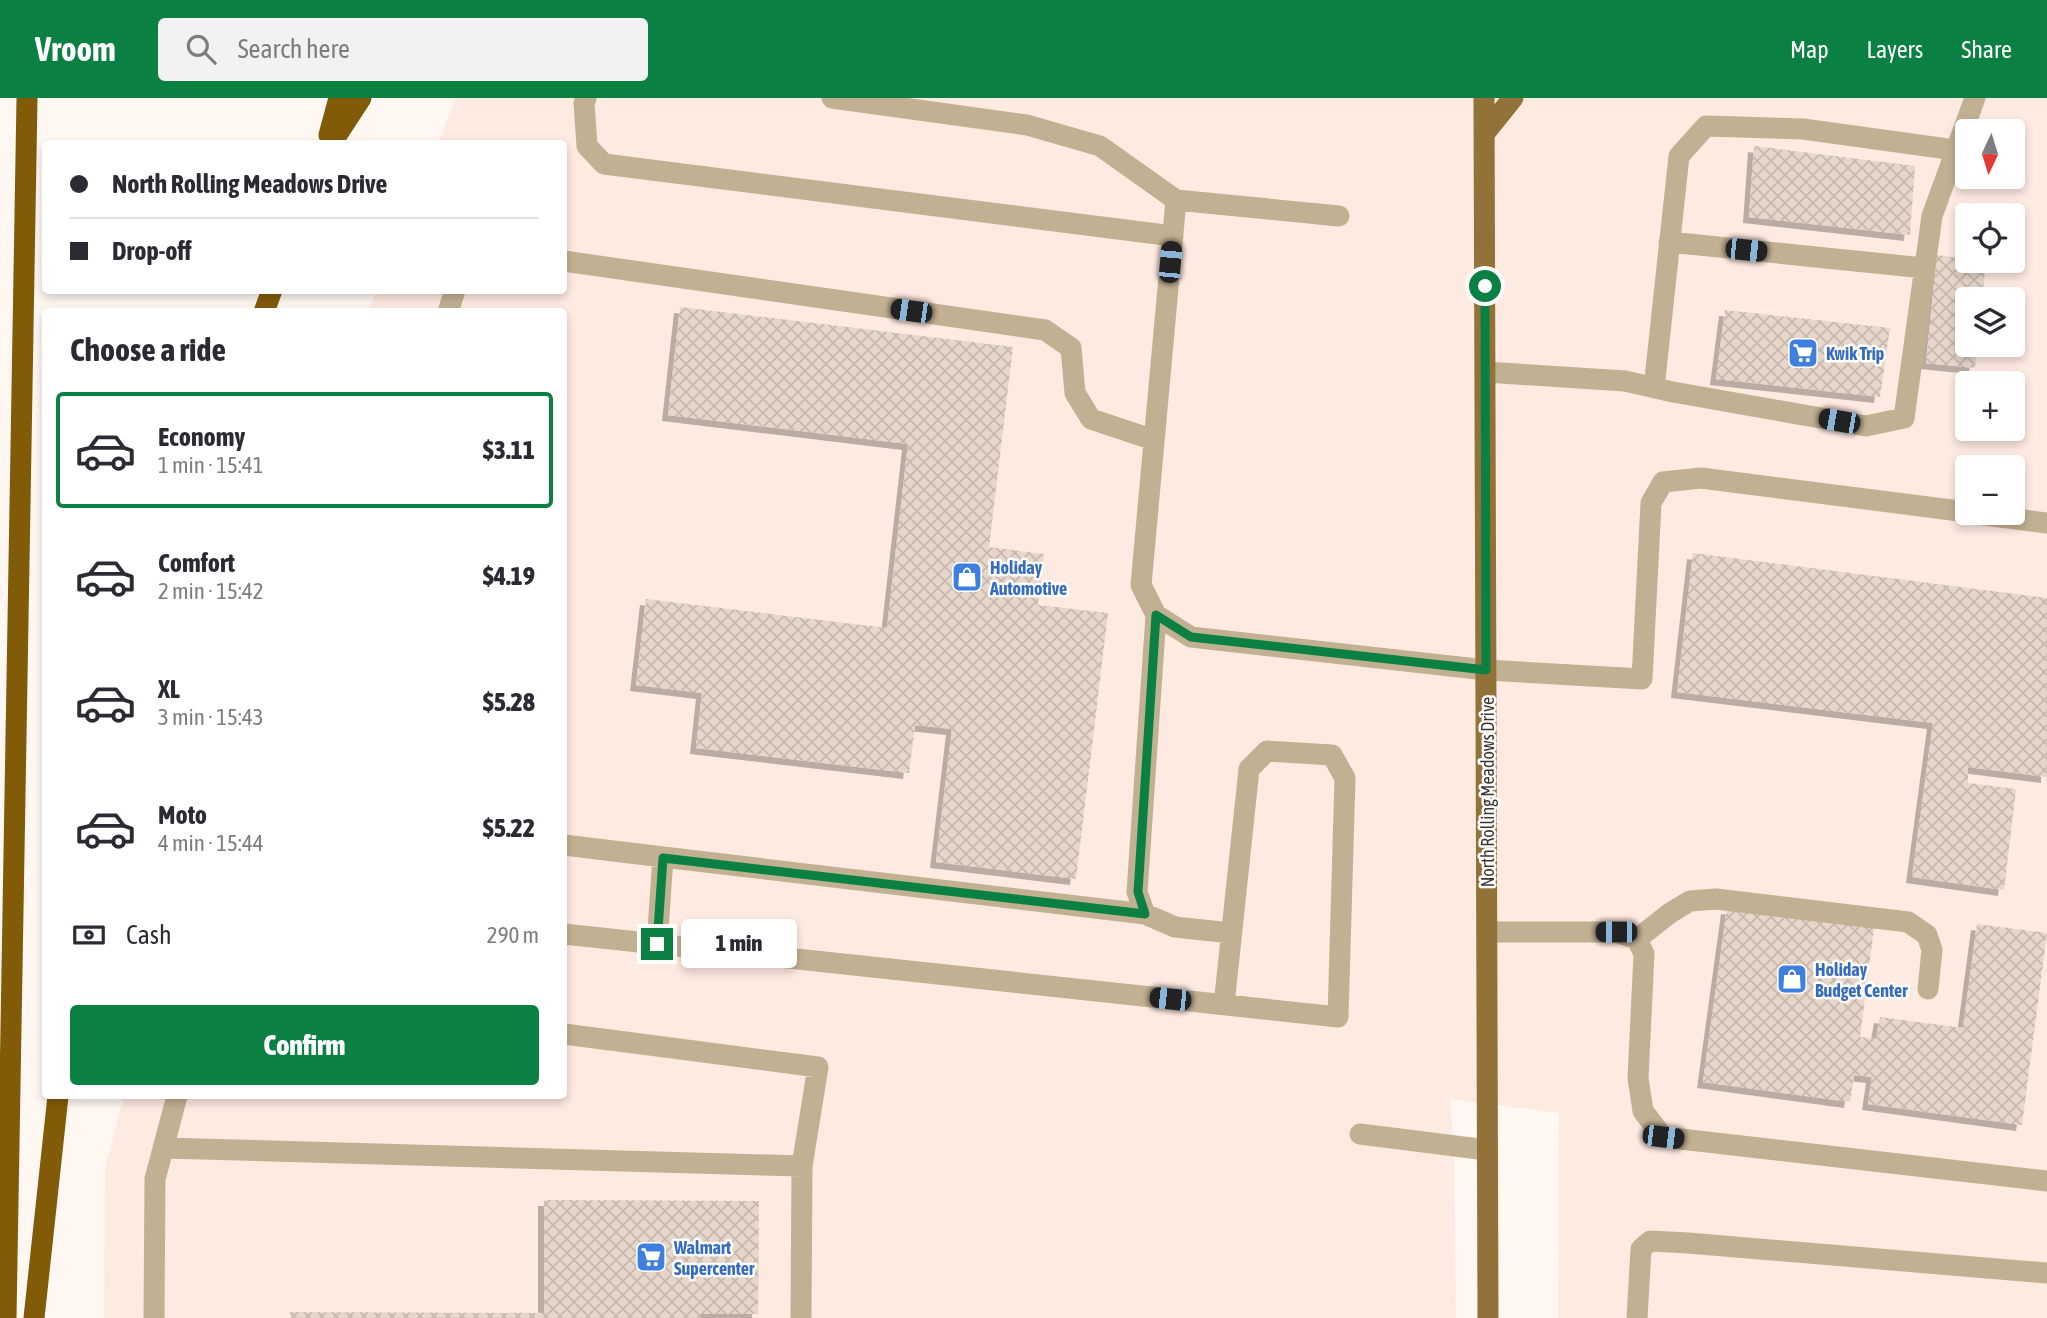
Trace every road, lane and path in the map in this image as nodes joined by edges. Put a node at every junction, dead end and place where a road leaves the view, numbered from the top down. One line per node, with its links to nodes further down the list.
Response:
1 (27, 98): 47 (highway)
2 (339, 98): 11 (highway)
3 (361, 98): 12 (highway)
4 (586, 98): 16 (lane)
5 (832, 98): 14 (lane)
6 (1513, 98): 10 (main road)
7 (1975, 98): 9 (lane)
8 (1482, 100): 10 (main road, North Rolling Meadows Drive)
9 (1967, 119)
10 (1484, 134): 20 (main road, North Rolling Meadows Drive)
11 (330, 140)
12 (332, 140)
13 (1955, 150): 17 (lane); 19 (lane)
14 (1175, 200): 15 (lane); 16 (lane)
15 (1339, 216)
16 (1172, 236): 22 (lane)
17 (1670, 243): 19 (lane); 21 (lane)
18 (567, 261): 22 (lane)
19 (1924, 268): 21 (lane)
20 (1485, 372): 21 (lane); 27 (main road, North Rolling Meadows Drive)
21 (1654, 388)
22 (1154, 440): 26 (lane)
23 (1955, 511): 27 (lane)
24 (2025, 520): 25 (lane)
25 (2047, 523)
26 (1156, 615): 27 (lane); 30 (lane)
27 (1486, 670): 31 (main road, North Rolling Meadows Drive)
28 (567, 845): 29 (lane)
29 (663, 858): 30 (lane); 35 (lane)
30 (1145, 914): 32 (lane)
31 (1487, 932): 34 (lane); 43 (main road, North Rolling Meadows Drive)
32 (1231, 933): 37 (lane); 37 (lane)
33 (567, 934): 35 (lane)
34 (1637, 939): 36 (lane); 45 (lane)
35 (657, 944): 37 (lane)
36 (1928, 989)
37 (1224, 1005)
38 (567, 1034): 44 (lane)
39 (58, 1099): 48 (highway)
40 (176, 1099): 42 (lane)
41 (1360, 1134): 43 (lane)
42 (163, 1148): 44 (lane); 49 (lane)
43 (1487, 1150): 51 (main road, North Rolling Meadows Drive)
44 (802, 1166): 50 (lane)
45 (2047, 1181)
46 (2047, 1273): 52 (lane)
47 (6, 1318)
48 (34, 1318)
49 (154, 1318)
50 (801, 1318)
51 (1488, 1318)
52 (1637, 1318)

